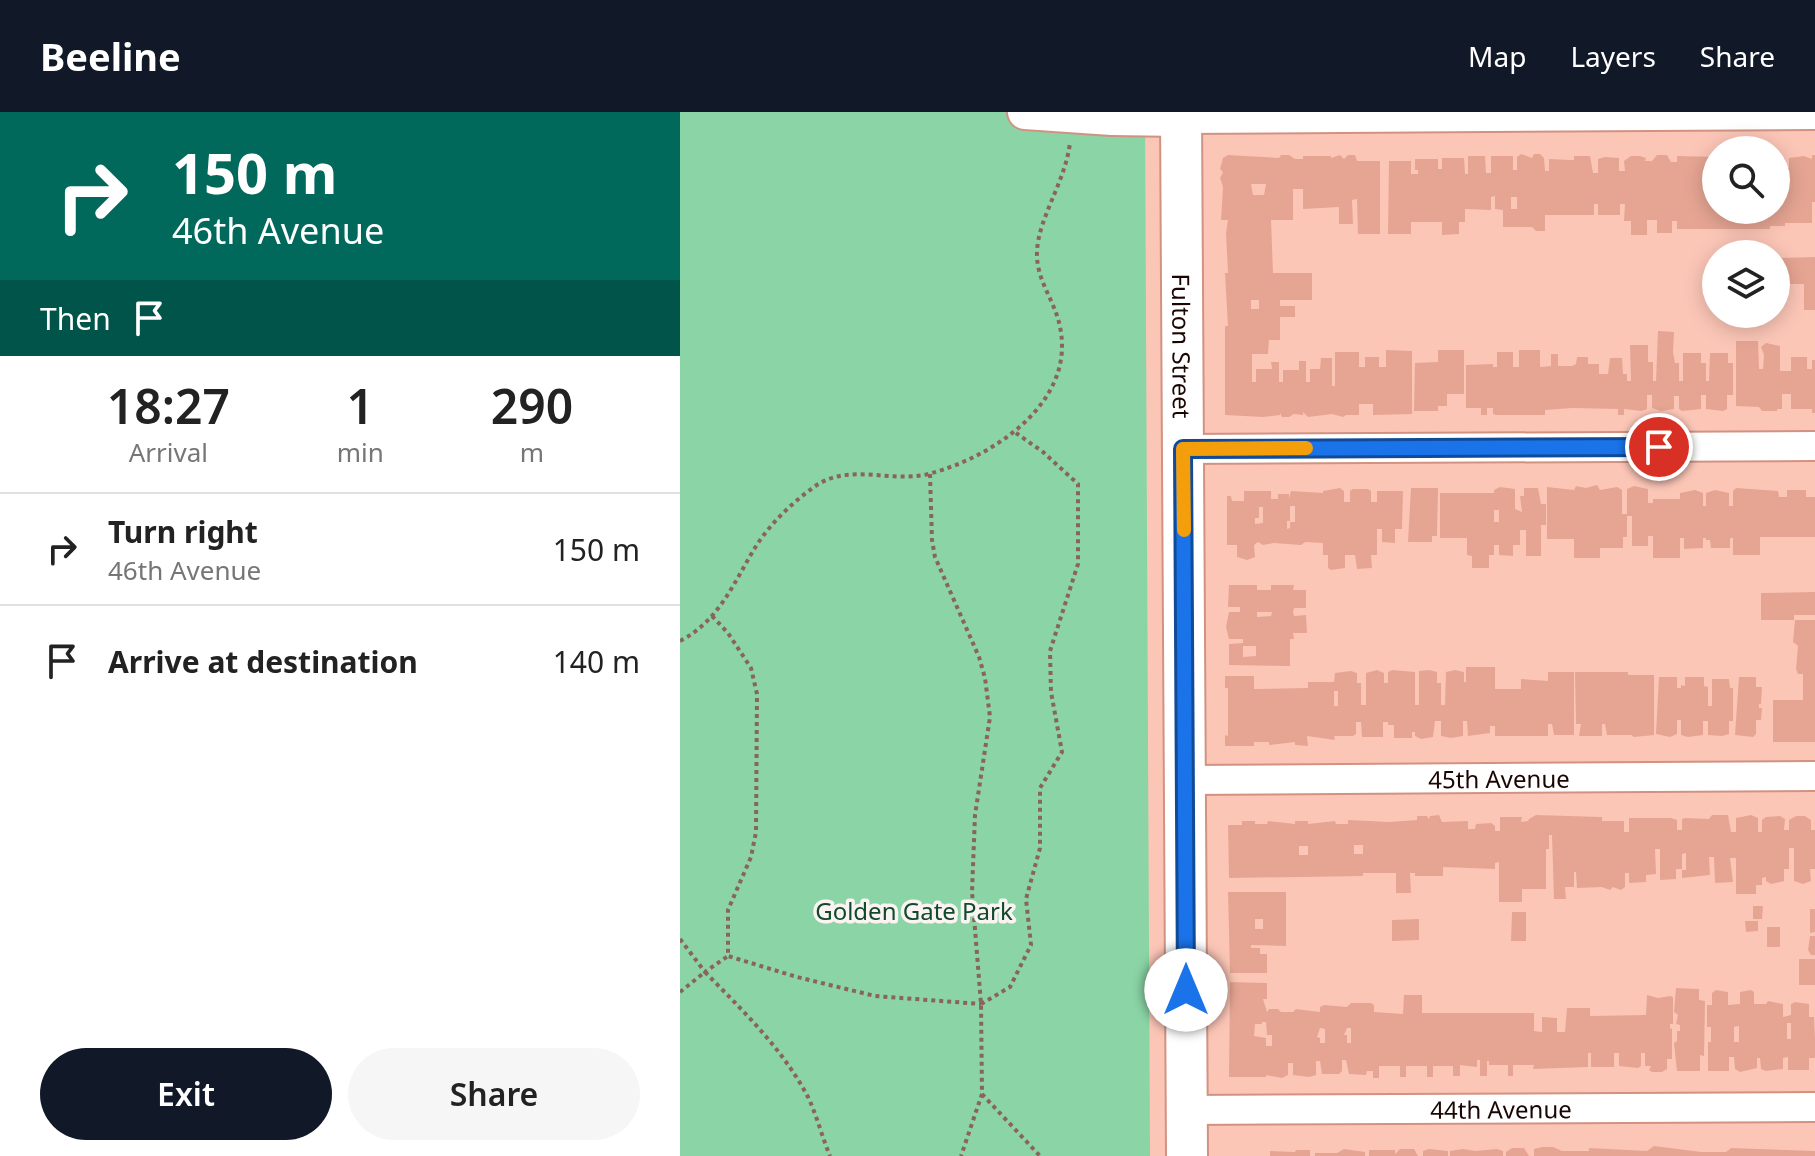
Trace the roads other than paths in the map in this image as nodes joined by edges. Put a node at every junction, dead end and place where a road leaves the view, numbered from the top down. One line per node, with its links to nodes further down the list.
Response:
1 (1025, 112): 2 (street)
2 (1181, 115): 3 (street); 5 (main road, Fulton Street)
3 (1815, 115)
4 (1815, 446): 5 (street)
5 (1183, 449): 7 (main road, Fulton Street)
6 (1815, 776): 7 (street, 45th Avenue)
7 (1185, 780): 9 (main road, Fulton Street)
8 (1815, 1107): 9 (street, 44th Avenue)
9 (1187, 1110): 10 (main road, Fulton Street)
10 (1187, 1156)

